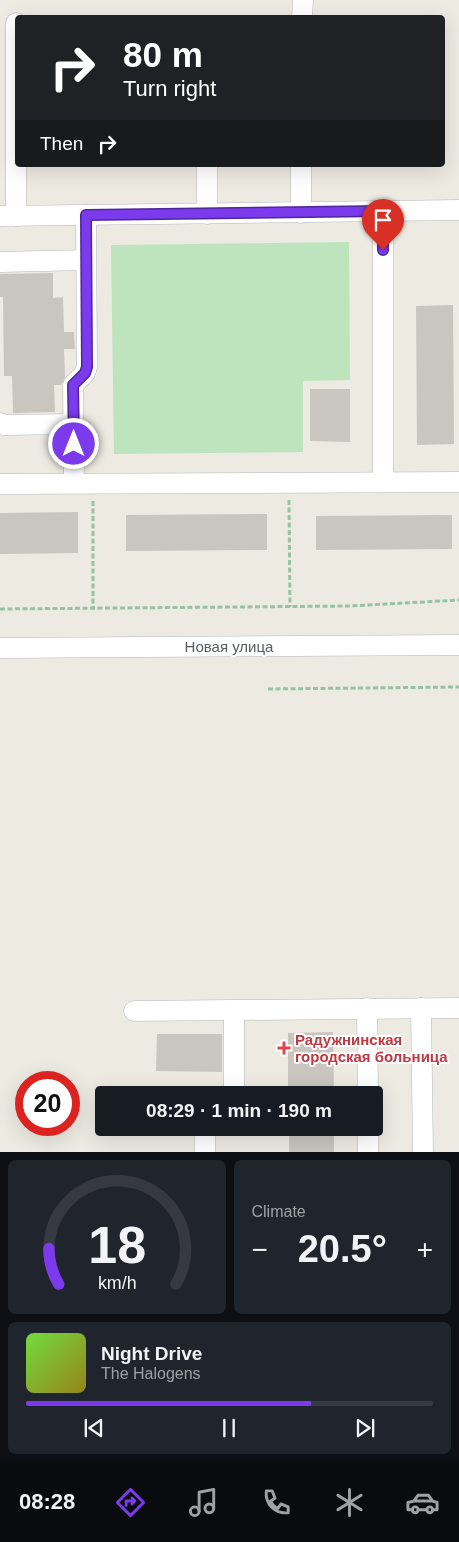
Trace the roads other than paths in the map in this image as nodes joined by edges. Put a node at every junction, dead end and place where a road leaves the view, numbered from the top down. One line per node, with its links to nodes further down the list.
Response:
1 (303, 0): 2 (street)
2 (302, 15)
3 (15, 47): 11 (street)
4 (207, 167): 9 (street)
5 (301, 167): 8 (street)
6 (459, 210): 7 (street)
7 (383, 211): 8 (street); 16 (street)
8 (301, 213): 9 (street)
9 (207, 214): 10 (street)
10 (86, 215): 11 (street); 12 (street)
11 (8, 216)
12 (86, 260): 13 (street); 15 (street)
13 (0, 262)
14 (0, 423): 15 (street)
15 (73, 424): 18 (street)
16 (383, 482): 17 (street); 18 (street)
17 (459, 482)
18 (83, 483): 19 (street)
19 (0, 484)
20 (459, 645): 21 (street, Новая улица)
21 (0, 648)
22 (367, 1008): 23 (street); 26 (street); 28 (street)
23 (421, 1008): 24 (street); 33 (street)
24 (459, 1008)
25 (134, 1011): 26 (street)
26 (234, 1011): 27 (street)
27 (234, 1086)
28 (368, 1086)
29 (205, 1136): 31 (street)
30 (368, 1136): 32 (street)
31 (205, 1152)
32 (368, 1152)
33 (423, 1152)

